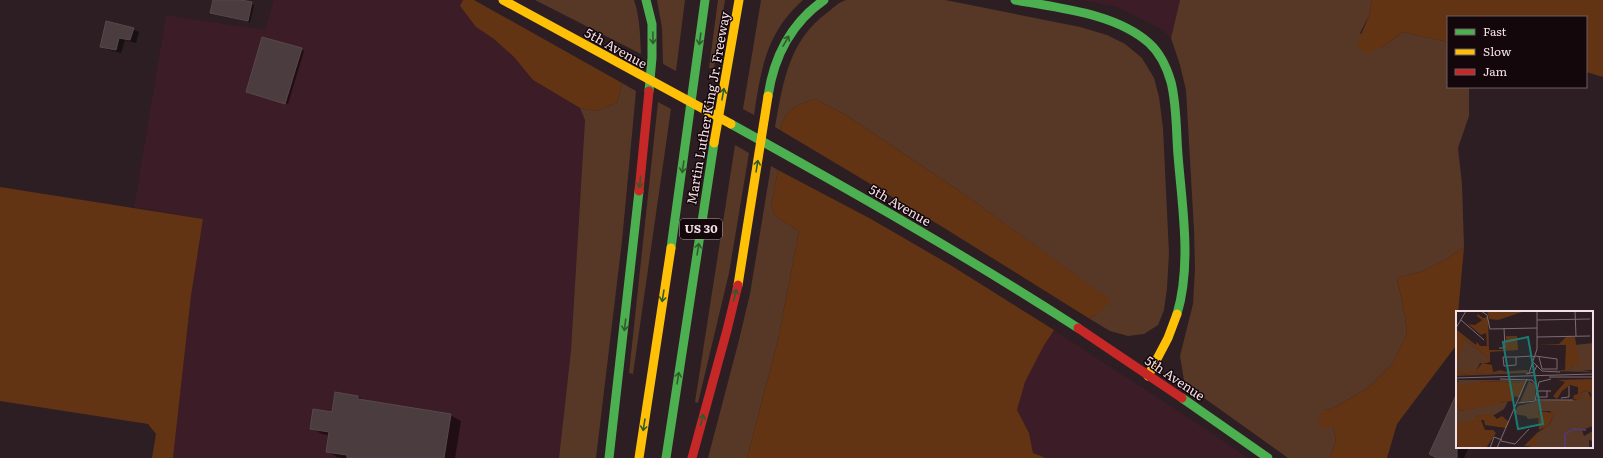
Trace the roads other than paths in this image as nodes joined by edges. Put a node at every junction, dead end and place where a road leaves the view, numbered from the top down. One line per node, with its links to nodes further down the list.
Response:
1 (503, 0): 7 (main road, 5th Avenue)
2 (646, 0): 8 (main road, one-way to 8)
3 (705, 0): 9 (main road, Martin Luther King Jr. Freeway / US 30, one-way to 9)
4 (739, 0): 10 (main road, Martin Luther King Jr. Freeway / US 30, one-way to 4)
5 (824, 0): 11 (main road, one-way to 5)
6 (1015, 0): 7 (main road)
7 (1148, 376): 12 (main road, 5th Avenue)
8 (609, 458)
9 (639, 458)
10 (666, 458)
11 (692, 458)
12 (1268, 458)

